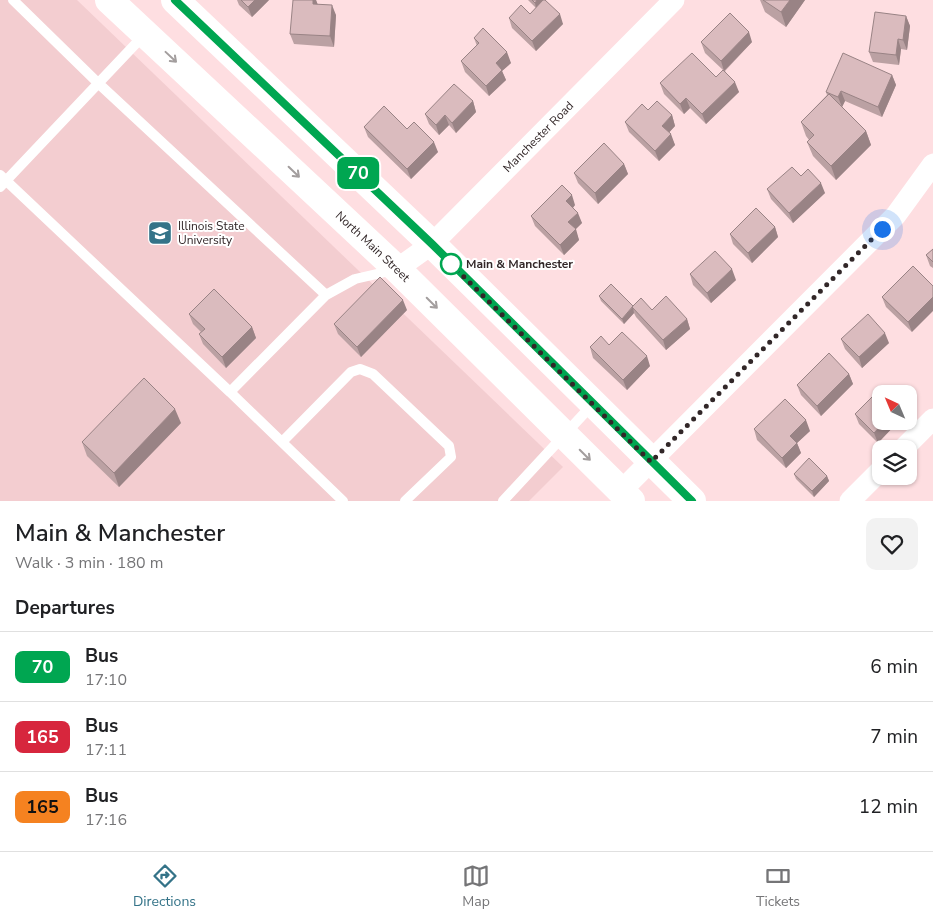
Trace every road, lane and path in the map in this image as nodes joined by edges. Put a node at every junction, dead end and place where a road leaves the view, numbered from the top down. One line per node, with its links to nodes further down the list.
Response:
1 (13, 0): 6 (lane)
2 (109, 0): 5 (main road, North Main Street)
3 (175, 0): 9 (main road)
4 (674, 0): 9 (street, Manchester Road)
5 (145, 33): 6 (lane); 10 (main road, North Main Street, one-way to 10)
6 (98, 83): 8 (lane); 11 (lane)
7 (933, 164): 18 (street)
8 (2, 181): 12 (lane)
9 (432, 244): 10 (street, Manchester Road); 13 (main road)
10 (397, 269): 11 (lane); 15 (main road, North Main Street, one-way to 15)
11 (326, 295): 12 (lane)
12 (230, 392): 17 (lane)
13 (592, 405): 15 (lane); 18 (main road)
14 (933, 419): 16 (street)
15 (565, 435): 20 (main road, North Main Street, one-way to 20); 23 (lane)
16 (912, 440)
17 (282, 442): 21 (lane); 22 (lane)
18 (651, 462): 20 (street); 24 (main road)
19 (872, 479): 25 (street)
20 (626, 496)
21 (343, 501)
22 (405, 501)
23 (502, 501)
24 (692, 501)
25 (850, 501)

